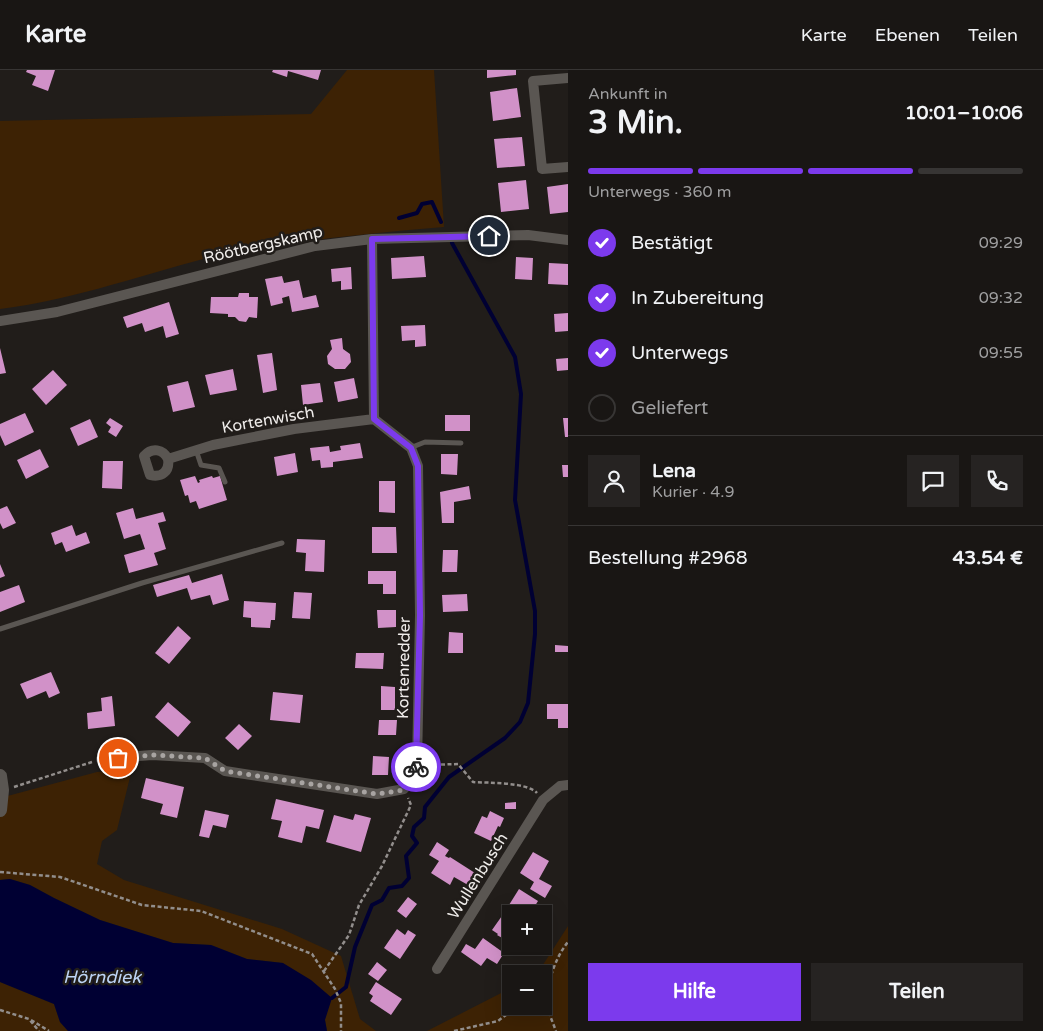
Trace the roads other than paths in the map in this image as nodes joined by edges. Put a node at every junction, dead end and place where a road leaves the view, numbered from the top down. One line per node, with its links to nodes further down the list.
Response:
1 (568, 78): 2 (street)
2 (568, 167)
3 (372, 239): 4 (street, Röötbergskamp); 5 (street, Röötbergskamp); 6 (street)
4 (568, 240)
5 (0, 321)
6 (374, 419): 8 (street); 9 (street, Kortenwisch)
7 (461, 443): 8 (lane)
8 (410, 448): 14 (street, Kortenredder)
9 (196, 450): 10 (street, Kortenwisch); 11 (lane)
10 (168, 459)
11 (225, 482)
12 (282, 544): 13 (lane)
13 (0, 628)
14 (101, 759)
15 (0, 776): 17 (street)
16 (568, 785): 18 (street, Wullenbusch)
17 (0, 810)
18 (437, 969)

